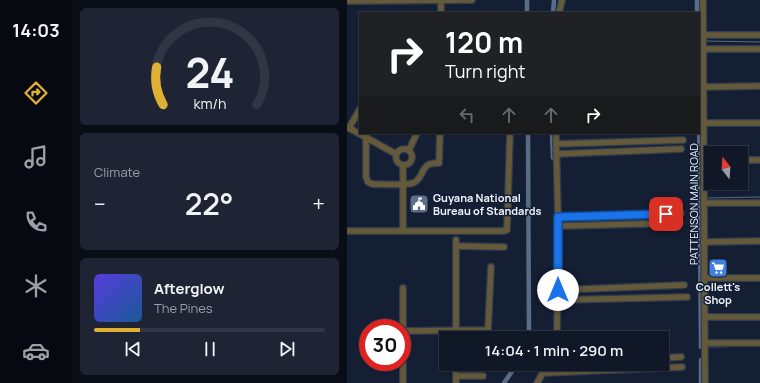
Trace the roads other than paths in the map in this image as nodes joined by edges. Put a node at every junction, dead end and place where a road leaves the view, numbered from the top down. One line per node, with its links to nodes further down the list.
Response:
1 (441, 0): 2 (street); 5 (street); 6 (street)
2 (472, 0)
3 (562, 0): 7 (street)
4 (703, 0): 9 (street, PATTENSON MAIN ROAD)
5 (347, 1)
6 (441, 11)
7 (559, 12)
8 (760, 35): 9 (street)
9 (703, 36): 10 (street, PATTENSON MAIN ROAD)
10 (703, 47): 11 (street); 13 (street, PATTENSON MAIN ROAD)
11 (760, 49)
12 (760, 86): 13 (street)
13 (703, 87): 16 (street, PATTENSON MAIN ROAD)
14 (359, 111): 17 (street)
15 (760, 122): 16 (street)
16 (703, 123): 31 (street, PATTENSON MAIN ROAD)
17 (348, 128): 18 (street)
18 (359, 134)
19 (360, 134): 24 (street)
20 (417, 134): 28 (street)
21 (441, 134): 35 (street)
22 (510, 134): 43 (street)
23 (556, 134): 26 (street)
24 (366, 137): 29 (street); 35 (street)
25 (683, 140): 26 (street)
26 (556, 144): 30 (street)
27 (681, 149): 30 (street)
28 (409, 150): 29 (street); 34 (street)
29 (396, 154): 34 (street)
30 (556, 154): 39 (street)
31 (703, 160): 36 (street, PATTENSON MAIN ROAD)
32 (748, 160): 33 (street)
33 (760, 160)
34 (403, 165): 35 (street)
35 (403, 184): 43 (street)
36 (704, 203): 37 (street); 46 (street, PATTENSON MAIN ROAD)
37 (760, 203)
38 (681, 213): 39 (street)
39 (558, 217): 41 (street)
40 (681, 223): 41 (street)
41 (558, 226): 54 (street)
42 (347, 231): 43 (street)
43 (403, 231)
44 (456, 240): 47 (street)
45 (760, 241): 46 (street)
46 (704, 242): 50 (street, PATTENSON MAIN ROAD)
47 (456, 246): 48 (street); 62 (street)
48 (504, 247)
49 (491, 267): 62 (street)
50 (704, 278): 51 (street); 57 (street, PATTENSON MAIN ROAD)
51 (760, 278)
52 (684, 285): 54 (street)
53 (403, 288): 59 (street)
54 (558, 290): 56 (street)
55 (687, 296): 56 (street)
56 (558, 300): 63 (street)
57 (705, 317): 58 (street); 64 (street, PATTENSON MAIN ROAD)
58 (760, 317)
59 (403, 319)
60 (411, 331): 61 (street)
61 (439, 331)
62 (456, 331)
63 (557, 331)
64 (705, 343): 65 (street); 77 (street, PATTENSON MAIN ROAD)
65 (760, 343)
66 (681, 357): 67 (street)
67 (669, 358)
68 (682, 367): 71 (street)
69 (403, 371): 74 (street)
70 (456, 371): 72 (street)
71 (543, 373): 76 (street)
72 (456, 376): 73 (street); 75 (street)
73 (483, 376)
74 (403, 383)
75 (456, 383)
76 (537, 383)
77 (705, 383)

